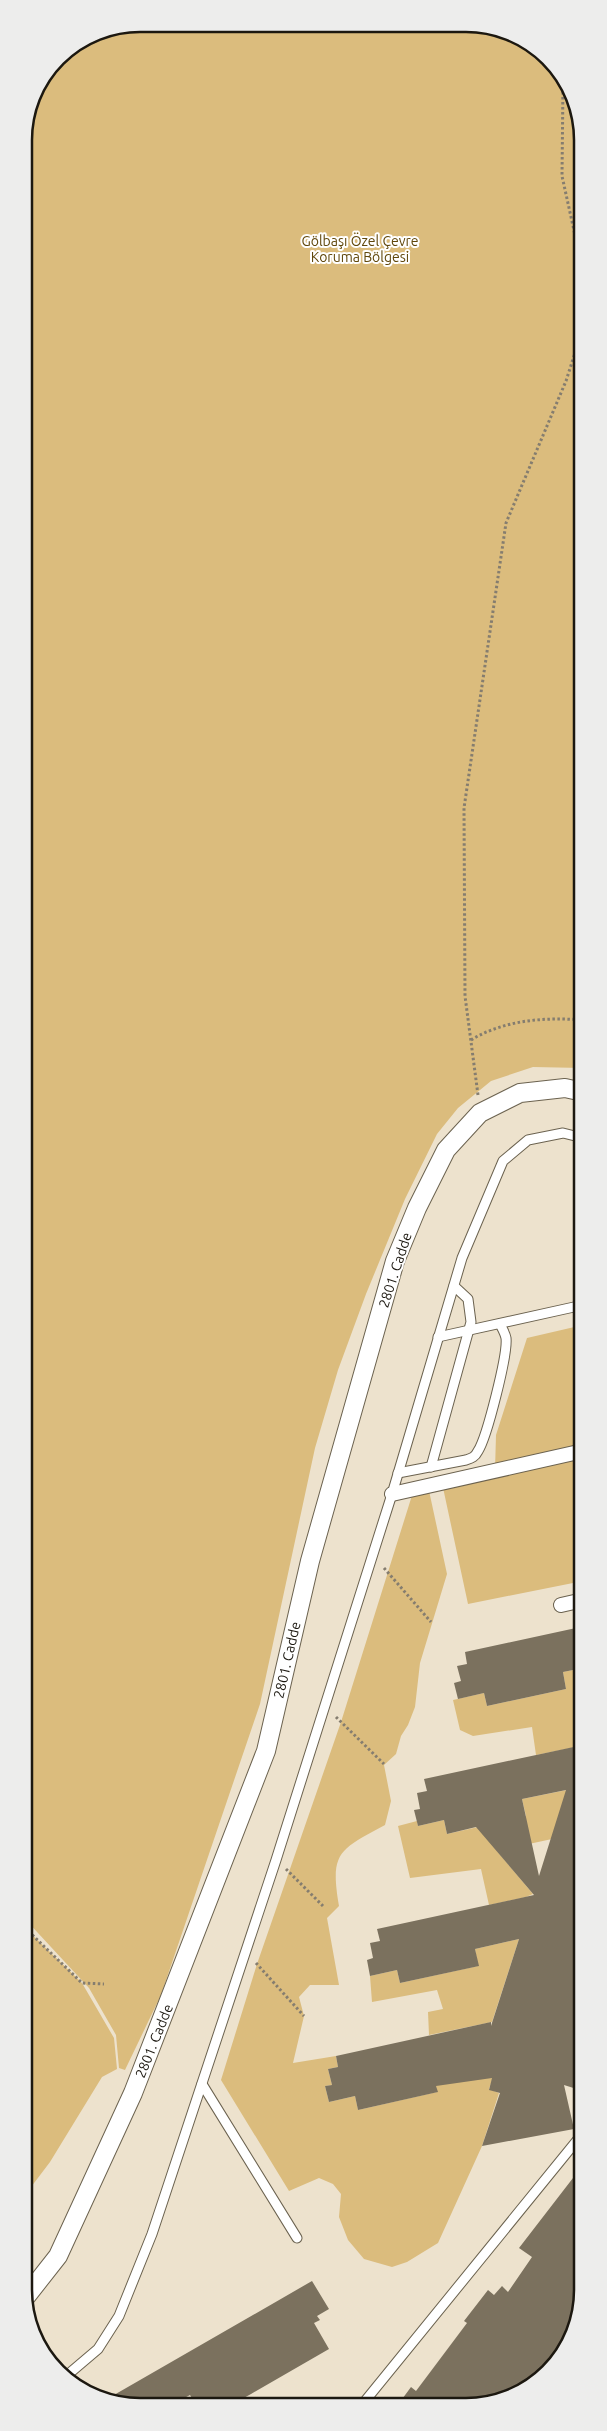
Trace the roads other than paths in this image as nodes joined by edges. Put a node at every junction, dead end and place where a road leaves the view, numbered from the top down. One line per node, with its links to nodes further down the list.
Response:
1 (574, 1090): 17 (street, 2801. Cadde)
2 (574, 1136): 3 (lane)
3 (454, 1286): 6 (lane); 7 (lane)
4 (574, 1307): 5 (lane)
5 (500, 1324): 6 (lane); 9 (lane)
6 (469, 1330): 7 (lane); 9 (lane)
7 (438, 1337): 10 (lane)
8 (574, 1453): 11 (street)
9 (431, 1467): 10 (lane)
10 (398, 1473): 11 (lane)
11 (392, 1494): 14 (lane)
12 (574, 1602): 13 (street)
13 (561, 1605)
14 (202, 2084): 16 (lane); 18 (lane)
15 (574, 2144): 19 (lane)
16 (297, 2238)
17 (32, 2289)
18 (71, 2372)
19 (368, 2398)

